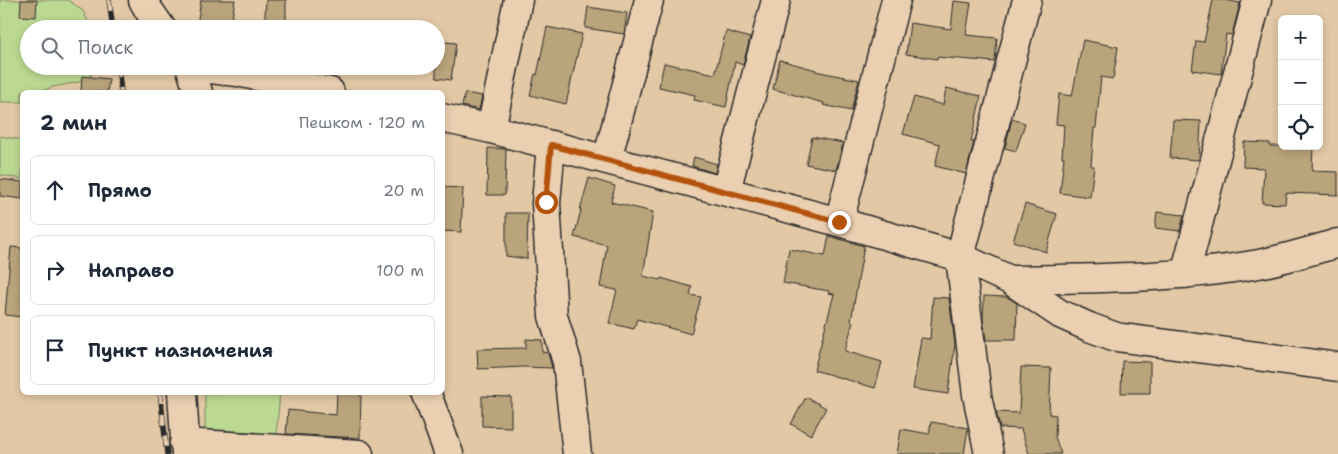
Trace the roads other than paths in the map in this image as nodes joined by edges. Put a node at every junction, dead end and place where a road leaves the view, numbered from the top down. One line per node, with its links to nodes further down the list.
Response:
1 (143, 0): 8 (street)
2 (518, 0): 12 (street)
3 (650, 0): 14 (street)
4 (776, 0): 15 (street)
5 (896, 0): 16 (street)
6 (1027, 0): 18 (street)
7 (1257, 0): 19 (street)
8 (156, 20)
9 (252, 75): 10 (street)
10 (321, 90)
11 (445, 119): 12 (street)
12 (491, 129): 13 (street)
13 (551, 145): 14 (street); 27 (street)
14 (607, 160): 15 (street)
15 (726, 192): 16 (street)
16 (839, 222): 18 (street)
17 (1338, 243): 19 (street)
18 (960, 257): 20 (street); 28 (street)
19 (1185, 274): 20 (street)
20 (1010, 280): 21 (street)
21 (1338, 366)
22 (182, 395): 24 (street)
23 (427, 395): 26 (street)
24 (185, 448): 25 (street)
25 (360, 454)
26 (449, 454)
27 (577, 454)
28 (989, 454)

